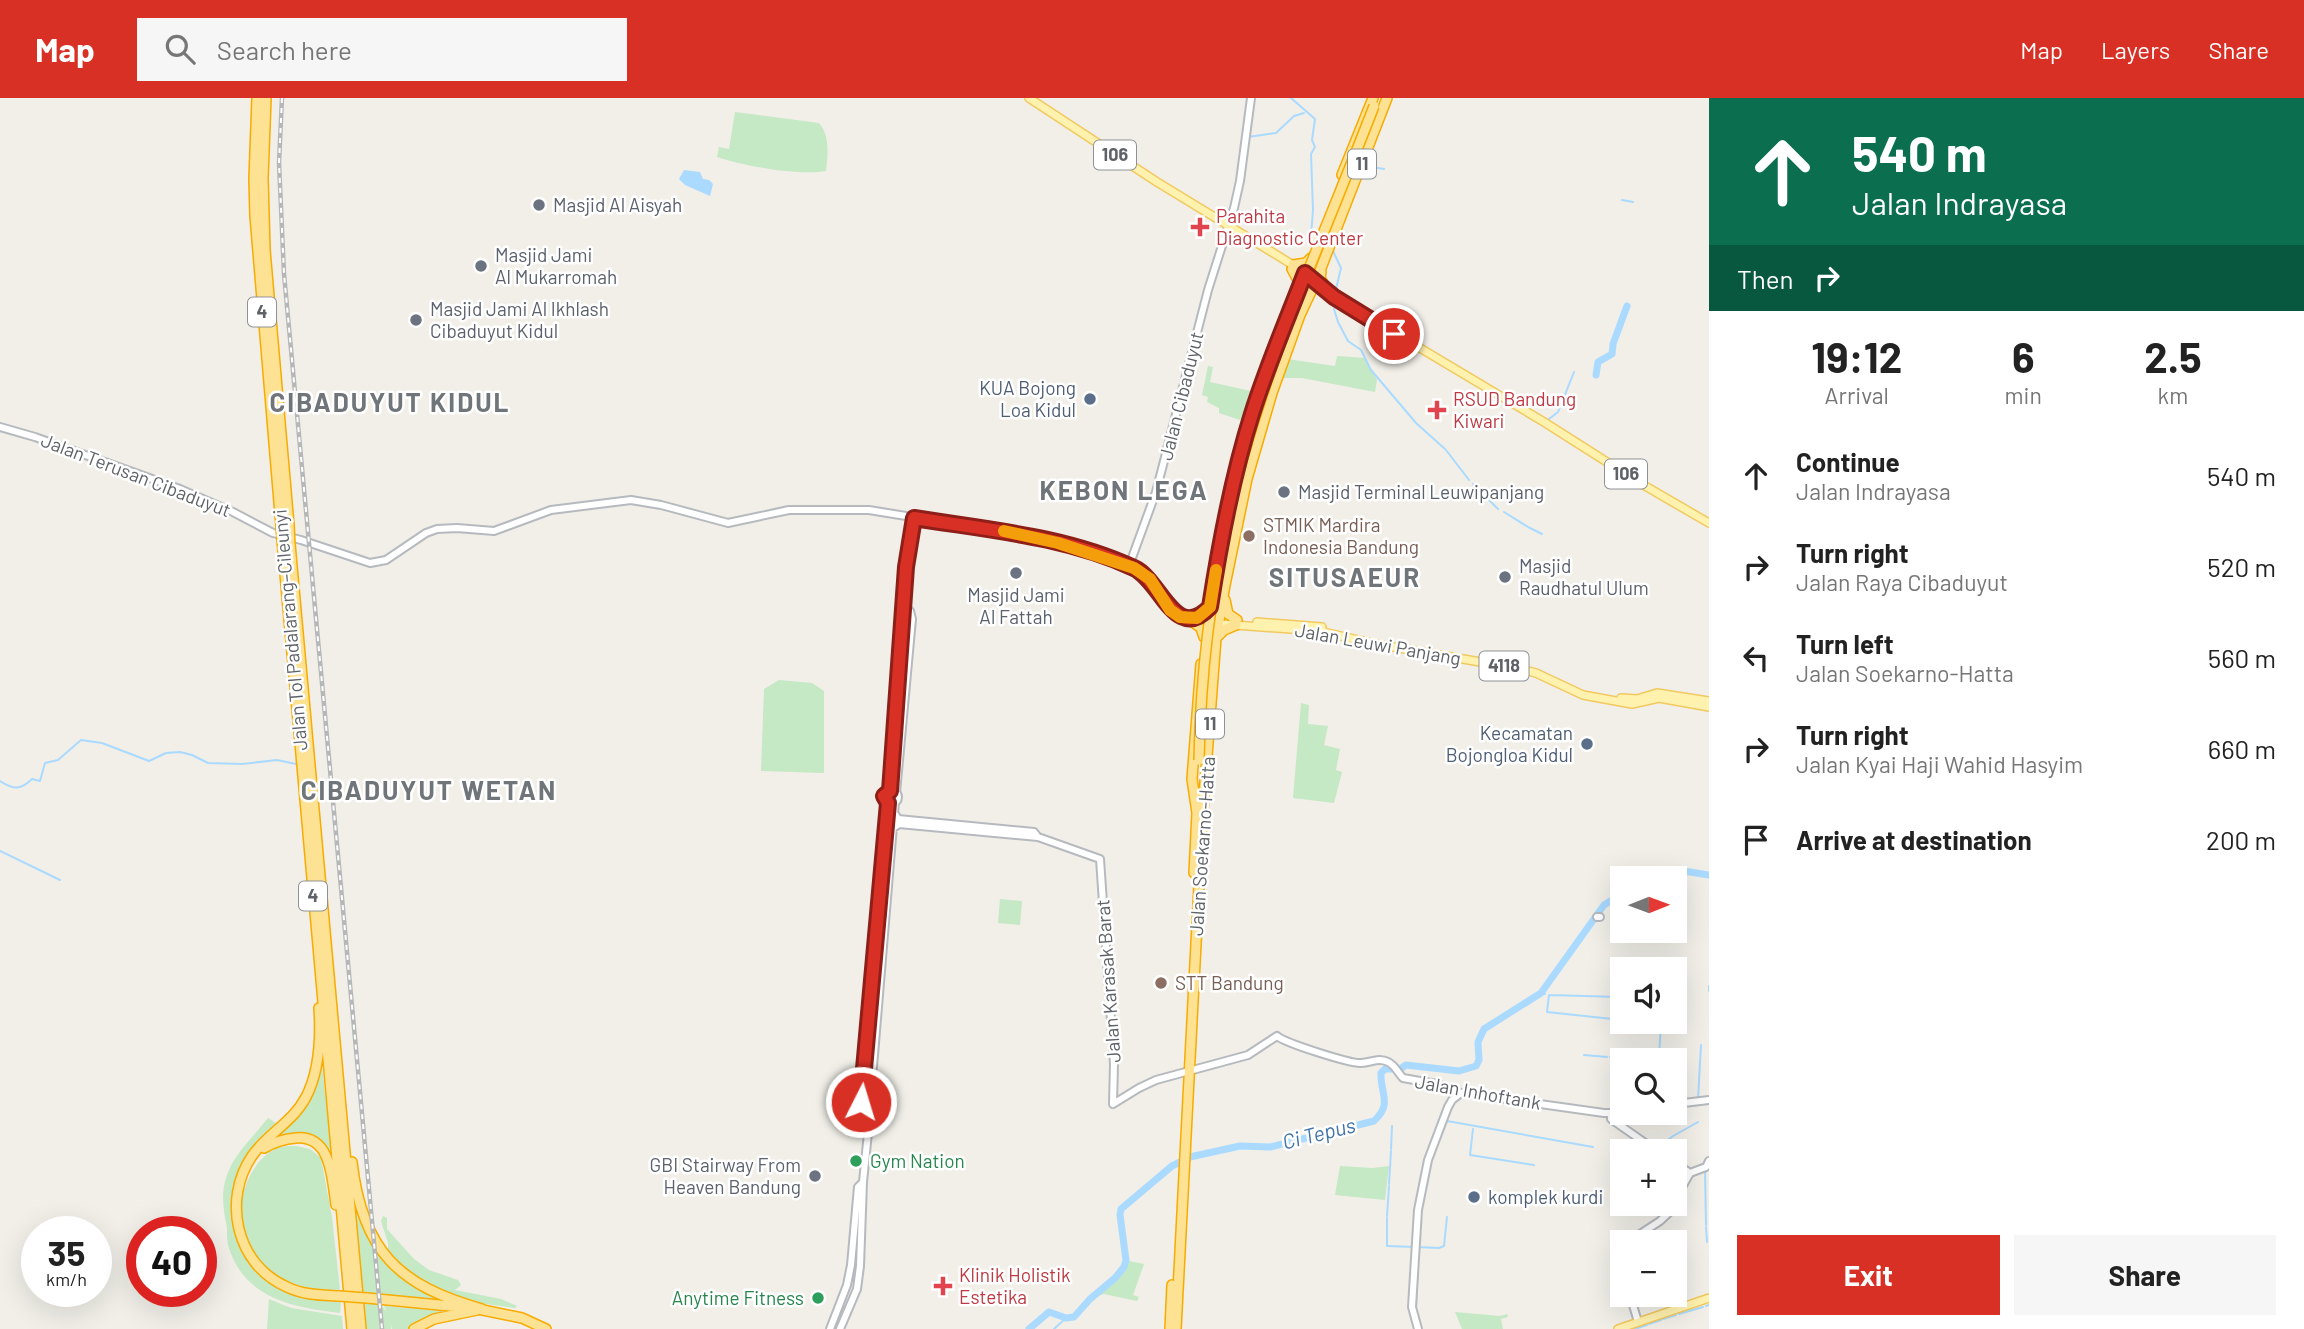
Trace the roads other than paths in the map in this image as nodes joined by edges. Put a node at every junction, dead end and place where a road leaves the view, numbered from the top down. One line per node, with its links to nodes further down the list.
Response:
1 (257, 98): 23 (highway, Jalan Tol Padalarang–Cileunyi / 4)
2 (267, 98): 23 (highway, Jalan Tol Padalarang–Cileunyi / 4)
3 (1028, 98): 8 (main road, 106)
4 (1251, 98): 8 (street, Jalan Cibaduyut)
5 (1385, 98): 6 (highway, 11); 9 (highway, Jalan Soekarno-Hatta / 11)
6 (1376, 102): 7 (highway, Jalan Soekarno-Hatta / 11); 41 (highway, 11, bridge)
7 (1323, 225): 9 (highway); 10 (highway, Jalan Soekarno-Hatta / 11)
8 (1228, 226): 12 (main road, 106); 27 (street, Jalan Cibaduyut)
9 (1336, 229): 11 (highway, Jalan Soekarno-Hatta / 11)
10 (1311, 258): 12 (highway); 13 (highway, Jalan Soekarno-Hatta / 11)
11 (1322, 264): 14 (highway, Jalan Soekarno-Hatta / 11); 16 (highway)
12 (1292, 266): 13 (main road, 106); 15 (highway)
13 (1304, 275): 14 (main road, 106); 15 (highway, Jalan Soekarno-Hatta / 11)
14 (1315, 283): 16 (main road, 106); 17 (highway, Jalan Soekarno-Hatta / 11)
15 (1298, 291): 18 (highway, Jalan Soekarno-Hatta / 11)
16 (1328, 292): 17 (highway); 22 (main road, 106)
17 (1308, 297): 19 (highway, Jalan Soekarno-Hatta / 11)
18 (1284, 327): 19 (highway); 25 (highway, Jalan Soekarno-Hatta / 11)
19 (1294, 332): 26 (highway, Jalan Soekarno-Hatta / 11)
20 (0, 426): 24 (street, Jalan Terusan Cibaduyut)
21 (914, 518): 24 (street, Jalan Terusan Cibaduyut); 27 (street, Jalan Terusan Cibaduyut); 39 (street)
22 (1709, 523)
23 (285, 526): 24 (highway, Jalan Tol Padalarang–Cileunyi / 4, bridge)
24 (290, 541): 46 (highway, Jalan Tol Padalarang–Cileunyi / 4); 52 (highway, Jalan Tol Padalarang–Cileunyi / 4)
25 (1218, 554): 26 (highway); 29 (highway, Jalan Soekarno-Hatta / 11)
26 (1230, 556): 28 (highway, Jalan Soekarno-Hatta / 11)
27 (1129, 566): 30 (street)
28 (1224, 587): 32 (highway, Jalan Soekarno-Hatta / 11); 33 (highway)
29 (1210, 607): 30 (highway); 31 (highway, Jalan Soekarno-Hatta / 11)
30 (1190, 619): 31 (street); 34 (highway)
31 (1207, 621): 32 (main road, Jalan Leuwi Panjang / 4118); 34 (highway, Jalan Soekarno-Hatta / 11)
32 (1219, 622): 33 (main road, Jalan Leuwi Panjang / 4118); 35 (highway, Jalan Soekarno-Hatta / 11)
33 (1236, 623): 35 (highway); 38 (main road, Jalan Leuwi Panjang / 4118)
34 (1204, 637): 36 (highway, Jalan Soekarno-Hatta / 11)
35 (1216, 638): 37 (highway, Jalan Soekarno-Hatta / 11)
36 (1199, 674): 37 (highway); 41 (highway, Jalan Soekarno-Hatta / 11)
37 (1213, 674): 41 (highway, Jalan Soekarno-Hatta / 11)
38 (1709, 704)
39 (893, 792): 40 (street); 40 (street)
40 (892, 803): 42 (street); 45 (street)
41 (1200, 811): 47 (highway, Jalan Soekarno-Hatta / 11)
42 (895, 814): 43 (street); 44 (street)
43 (893, 828): 44 (street); 45 (street)
44 (976, 828): 47 (street, Jalan Karasak Barat)
45 (887, 855): 50 (street); 53 (street)
46 (314, 905): 59 (highway); 65 (highway, Jalan Tol Padalarang–Cileunyi / 4)
47 (1186, 1073): 48 (street, Jalan Inhoftank); 64 (highway, Jalan Soekarno-Hatta / 11)
48 (1461, 1093): 54 (street, Jalan Inhoftank); 78 (street)
49 (1709, 1100): 51 (street)
50 (870, 1103): 53 (street); 55 (street)
51 (1687, 1103)
52 (342, 1112): 68 (highway); 71 (highway, Jalan Tol Padalarang–Cileunyi / 4)
53 (865, 1112): 55 (street)
54 (1610, 1114)
55 (869, 1123): 62 (street)
56 (1620, 1125): 57 (street)
57 (1639, 1139)
58 (1709, 1161): 61 (street)
59 (248, 1164): 65 (highway); 68 (highway, bridge)
60 (1687, 1171): 61 (street)
61 (1690, 1173): 63 (street)
62 (863, 1182): 74 (street); 75 (street)
63 (1646, 1230)
64 (1177, 1247): 76 (highway, Jalan Soekarno-Hatta / 11); 77 (highway, Jalan Soekarno-Hatta / 11)
65 (345, 1252): 70 (highway, Jalan Tol Padalarang–Cileunyi / 4)
66 (1709, 1298): 69 (main road)
67 (1634, 1307): 69 (street)
68 (482, 1309): 72 (highway); 73 (highway)
69 (1638, 1322): 79 (main road)
70 (352, 1329)
71 (361, 1329)
72 (414, 1329)
73 (546, 1329)
74 (830, 1329)
75 (840, 1329)
76 (1170, 1329)
77 (1176, 1329)
78 (1418, 1329)
79 (1618, 1329)

